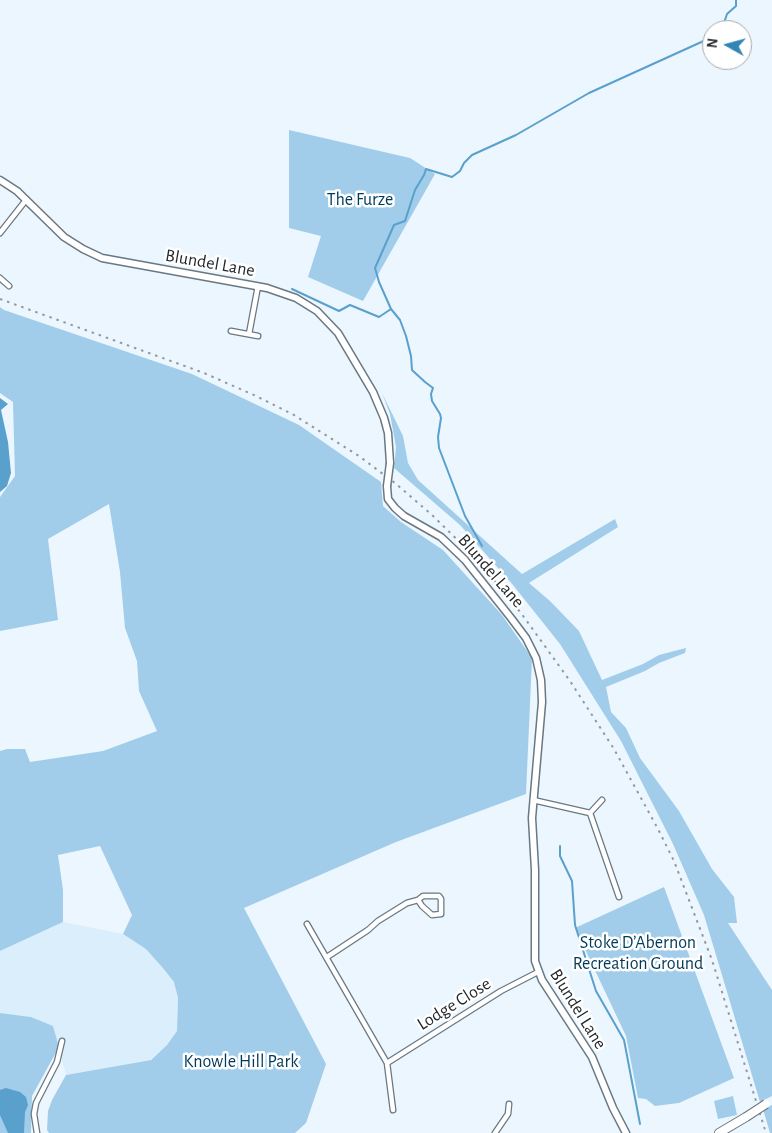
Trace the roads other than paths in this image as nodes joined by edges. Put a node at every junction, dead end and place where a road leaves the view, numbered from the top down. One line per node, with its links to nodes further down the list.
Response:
1 (0, 180): 2 (street, Blundel Lane)
2 (26, 200): 3 (street); 6 (street, Blundel Lane)
3 (0, 233)
4 (0, 278): 5 (street)
5 (9, 286)
6 (258, 286): 8 (street); 10 (street, Blundel Lane, bridge)
7 (231, 331): 8 (street)
8 (248, 334): 9 (street)
9 (258, 336)
10 (533, 800): 12 (street); 17 (street, Blundel Lane)
11 (602, 800): 12 (street)
12 (590, 813): 13 (street)
13 (619, 897)
14 (418, 900): 14 (street); 16 (street)
15 (307, 924): 16 (street)
16 (327, 957): 19 (street)
17 (538, 972): 19 (street, Lodge Close); 25 (street, Blundel Lane)
18 (62, 1040): 23 (street)
19 (387, 1062): 22 (street)
20 (769, 1102): 26 (main road, bridge)
21 (510, 1104): 24 (street)
22 (393, 1110)
23 (37, 1133)
24 (494, 1133)
25 (626, 1133)
26 (719, 1133)

